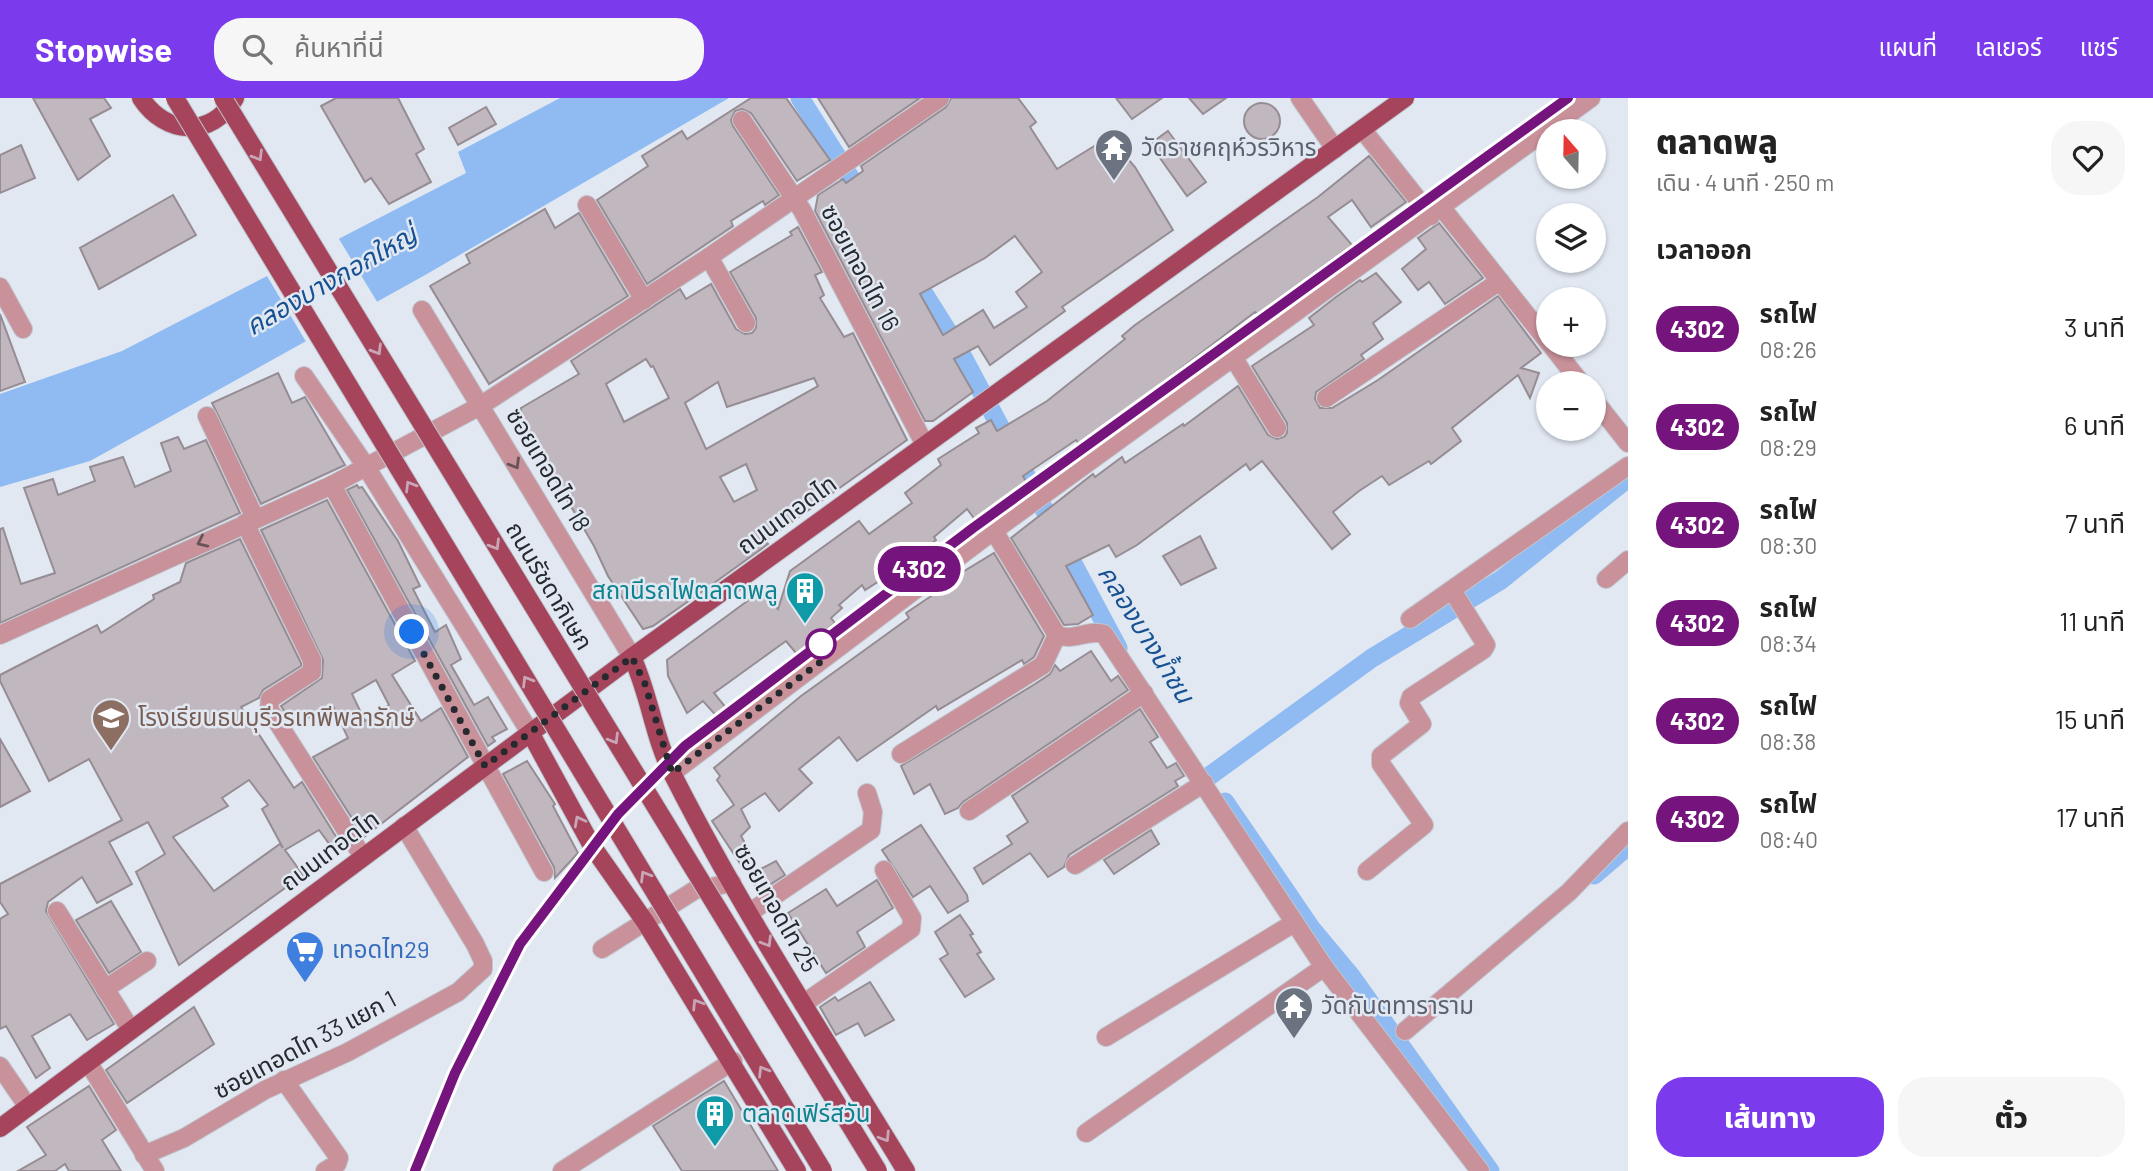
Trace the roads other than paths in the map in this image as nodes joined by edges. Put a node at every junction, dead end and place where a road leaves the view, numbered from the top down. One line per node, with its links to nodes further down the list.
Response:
1 (141, 98): 4 (main road)
2 (175, 98): 86 (main road, one-way to 2, bridge)
3 (223, 98): 87 (main road, ถนนรัชดาภิเษก, one-way to 87, bridge)
4 (235, 98)
5 (940, 98): 12 (street)
6 (1300, 98): 11 (street)
7 (1405, 98): 10 (main road, ถนนเทอดไท)
8 (1591, 98): 14 (street)
9 (741, 120): 12 (street, ซอยเทอดไท 16)
10 (1362, 129): 11 (main road, ถนนเทอดไท); 14 (street)
11 (1335, 149): 33 (main road, ถนนเทอดไท)
12 (795, 198): 15 (street); 33 (street, ซอยเทอดไท 16)
13 (587, 205): 18 (street)
14 (1436, 212): 16 (street); 23 (street)
15 (709, 257): 18 (street); 20 (street)
16 (1500, 281): 21 (street); 27 (street)
17 (0, 287): 22 (street)
18 (644, 300): 28 (street)
19 (422, 310): 28 (street, ซอยเทอดไท 18)
20 (746, 324)
21 (1536, 326)
22 (23, 329)
23 (1233, 357): 31 (street); 38 (street)
24 (1560, 357): 25 (street)
25 (1571, 371)
26 (304, 376): 34 (street)
27 (1326, 397)
28 (480, 405): 34 (street); 45 (street, ซอยเทอดไท 18, one-way to 45)
29 (1606, 415): 32 (street)
30 (207, 416): 37 (street)
31 (1277, 428)
32 (1628, 443)
33 (925, 445): 45 (main road, ถนนเทอดไท)
34 (365, 465): 36 (street); 47 (street)
35 (1628, 466): 41 (street)
36 (332, 485): 37 (street); 49 (street)
37 (250, 520): 43 (street, one-way to 43); 56 (street)
38 (994, 531): 44 (street); 50 (street)
39 (1628, 560): 40 (street)
40 (1605, 579)
41 (1458, 600): 42 (street); 59 (street)
42 (1410, 619)
43 (0, 635)
44 (1056, 635): 46 (street); 48 (street)
45 (632, 657): 47 (main road, ถนนเทอดไท); 50 (main road, ซอยเทอดไท 25)
46 (1144, 693): 51 (street); 53 (street)
47 (531, 734): 49 (main road, ถนนเทอดไท); 64 (main road, one-way to 47)
48 (901, 754)
49 (485, 766): 54 (main road, ถนนเทอดไท); 60 (street)
50 (672, 773): 61 (main road, ซอยเทอดไท 25)
51 (1204, 783): 57 (street); 65 (street)
52 (867, 793): 63 (street)
53 (969, 811)
54 (404, 826): 56 (main road, ถนนเทอดไท); 77 (street, ซอยเทอดไท 33 แยก 1)
55 (1628, 831): 72 (street)
56 (363, 857): 71 (main road, ถนนเทอดไท)
57 (1075, 865)
58 (884, 870): 70 (street)
59 (1367, 871)
60 (544, 872)
61 (732, 883): 63 (main road, ซอยเทอดไท 25); 64 (street)
62 (57, 911): 69 (street)
63 (749, 913): 70 (main road, ซอยเทอดไท 25, one-way to 70)
64 (646, 923): 66 (street); 75 (main road, one-way to 64)
65 (1294, 923): 68 (street); 73 (street)
66 (602, 949)
67 (147, 961): 69 (street)
68 (1324, 967): 80 (street); 89 (street)
69 (105, 989): 71 (street)
70 (803, 1003): 88 (main road, ซอยเทอดไท 25, one-way to 88)
71 (131, 1030): 74 (main road, ถนนเทอดไท)
72 (1405, 1031)
73 (1106, 1037)
74 (88, 1062): 78 (main road, ถนนเทอดไท); 81 (street)
75 (733, 1062): 84 (street); 85 (main road)
76 (0, 1066): 78 (street)
77 (284, 1080): 81 (street, ซอยเทอดไท 33 แยก 1); 82 (street)
78 (28, 1107): 79 (main road, ถนนเทอดไท)
79 (0, 1128)
80 (1086, 1133)
81 (144, 1155): 83 (street)
82 (331, 1167)
83 (155, 1171)
84 (562, 1171)
85 (797, 1171)
86 (823, 1171)
87 (878, 1171)
88 (906, 1171)
89 (1480, 1171)

